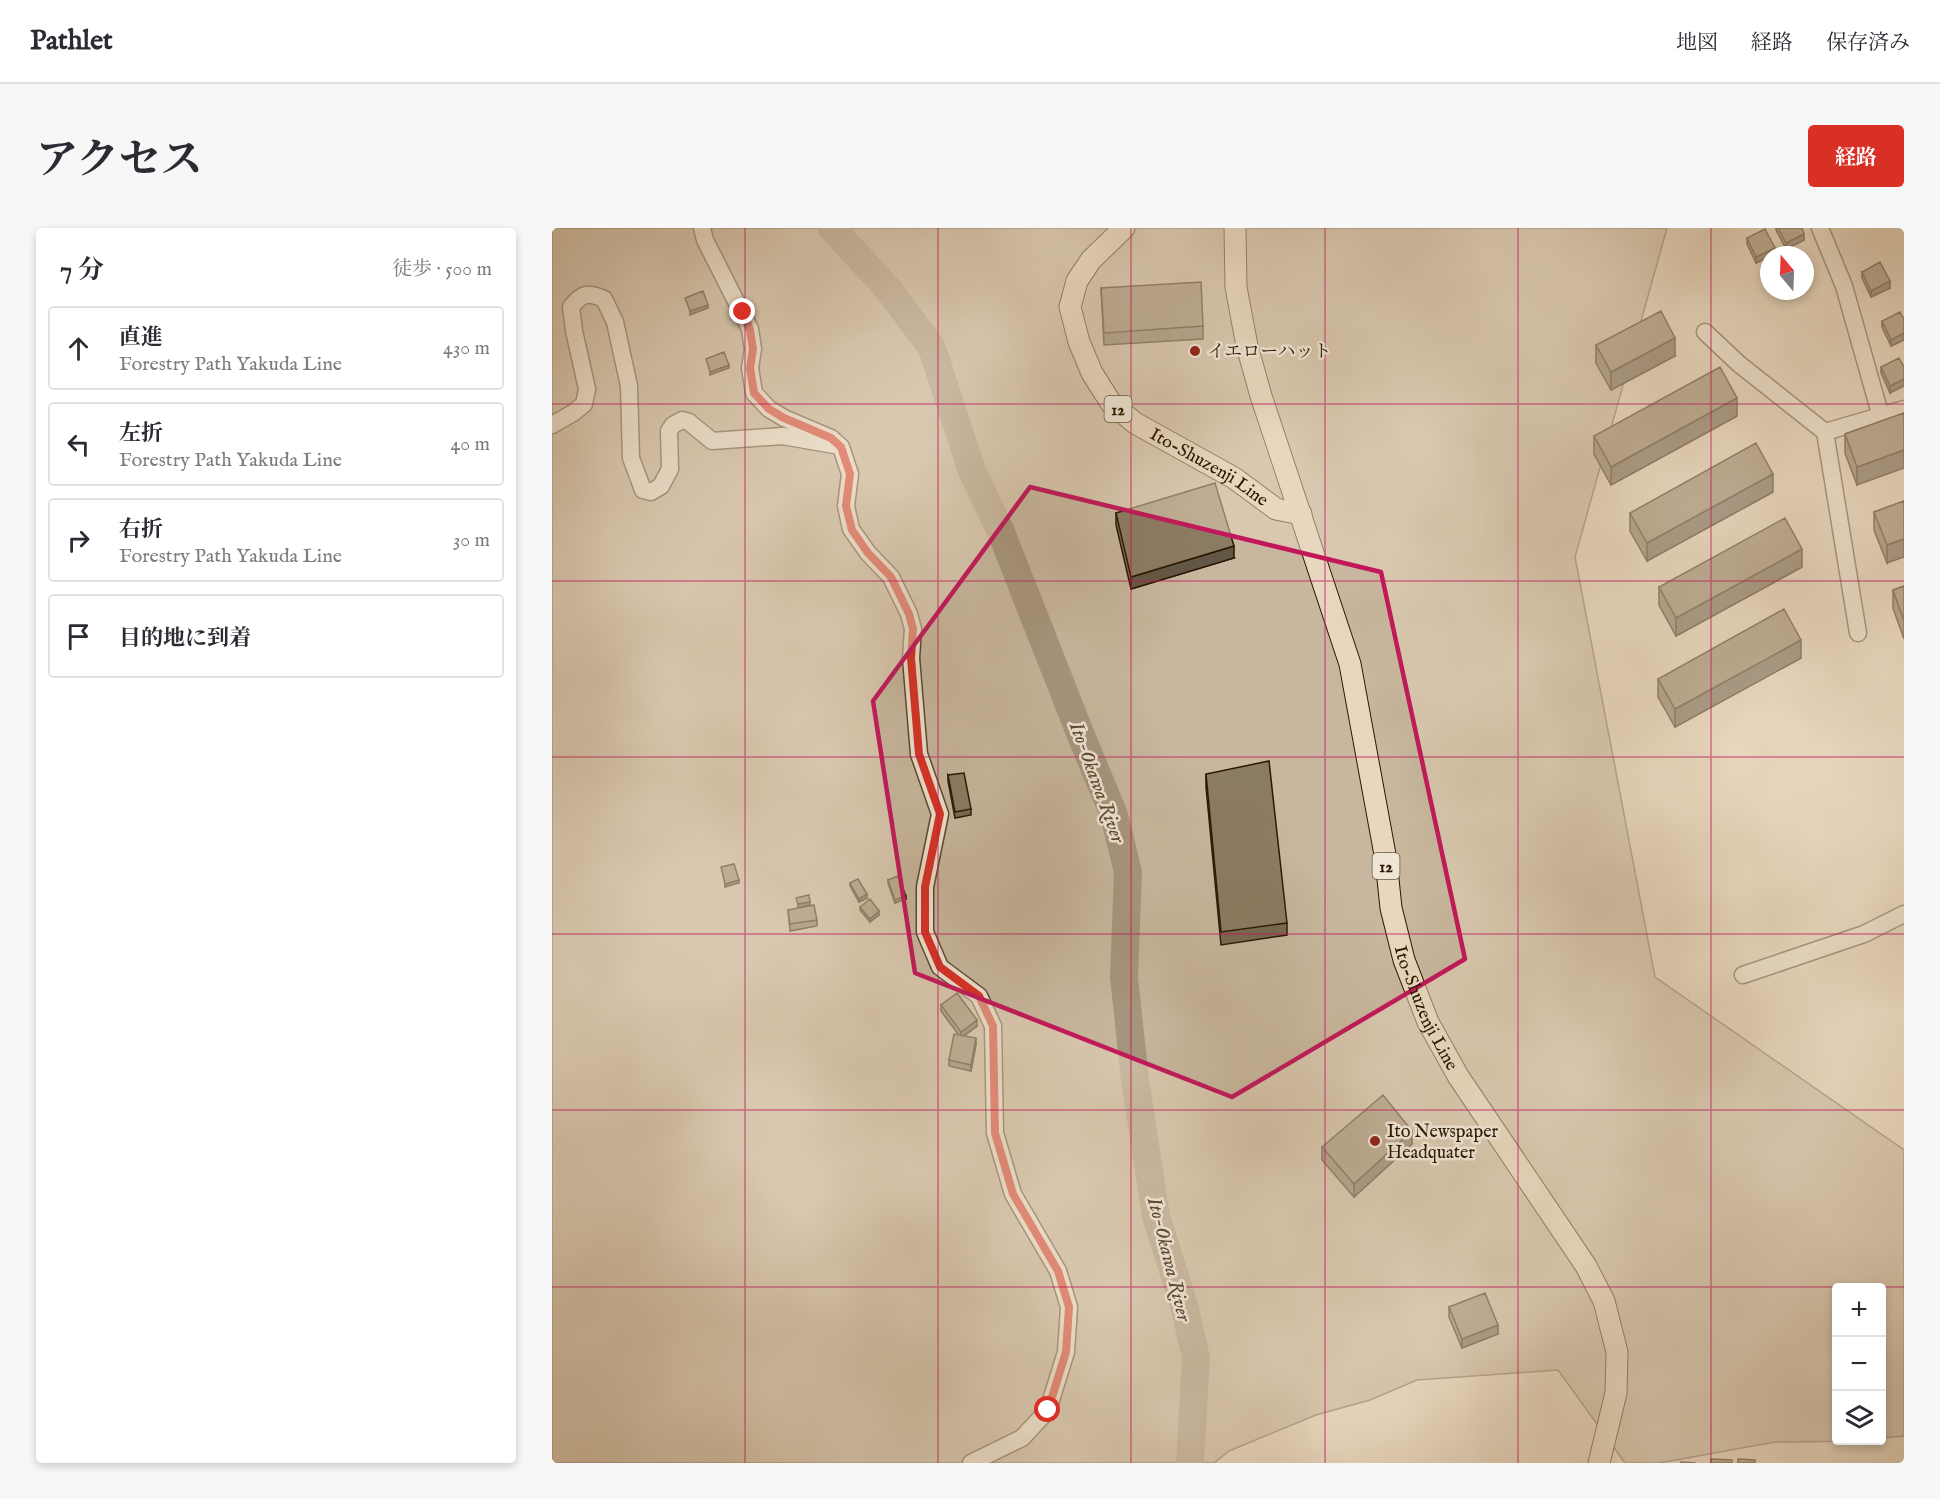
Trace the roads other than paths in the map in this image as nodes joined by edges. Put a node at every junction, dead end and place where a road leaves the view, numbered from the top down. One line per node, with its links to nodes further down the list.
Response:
1 (702, 228): 10 (street)
2 (1124, 228): 11 (main road, Ito-Shuzenji Line / 12)
3 (1235, 228): 11 (main road, Ito-Shuzenji Line / 12)
4 (1820, 228): 7 (street)
5 (1705, 332): 9 (street)
6 (1904, 410): 7 (street)
7 (1881, 417): 9 (street)
8 (552, 425): 10 (street)
9 (1825, 432): 12 (street)
10 (841, 447): 15 (street)
11 (1301, 514): 16 (main road, Ito-Shuzenji Line / 12)
12 (1858, 633)
13 (1904, 914): 14 (street)
14 (1743, 975)
15 (971, 1463)
16 (1599, 1463)

